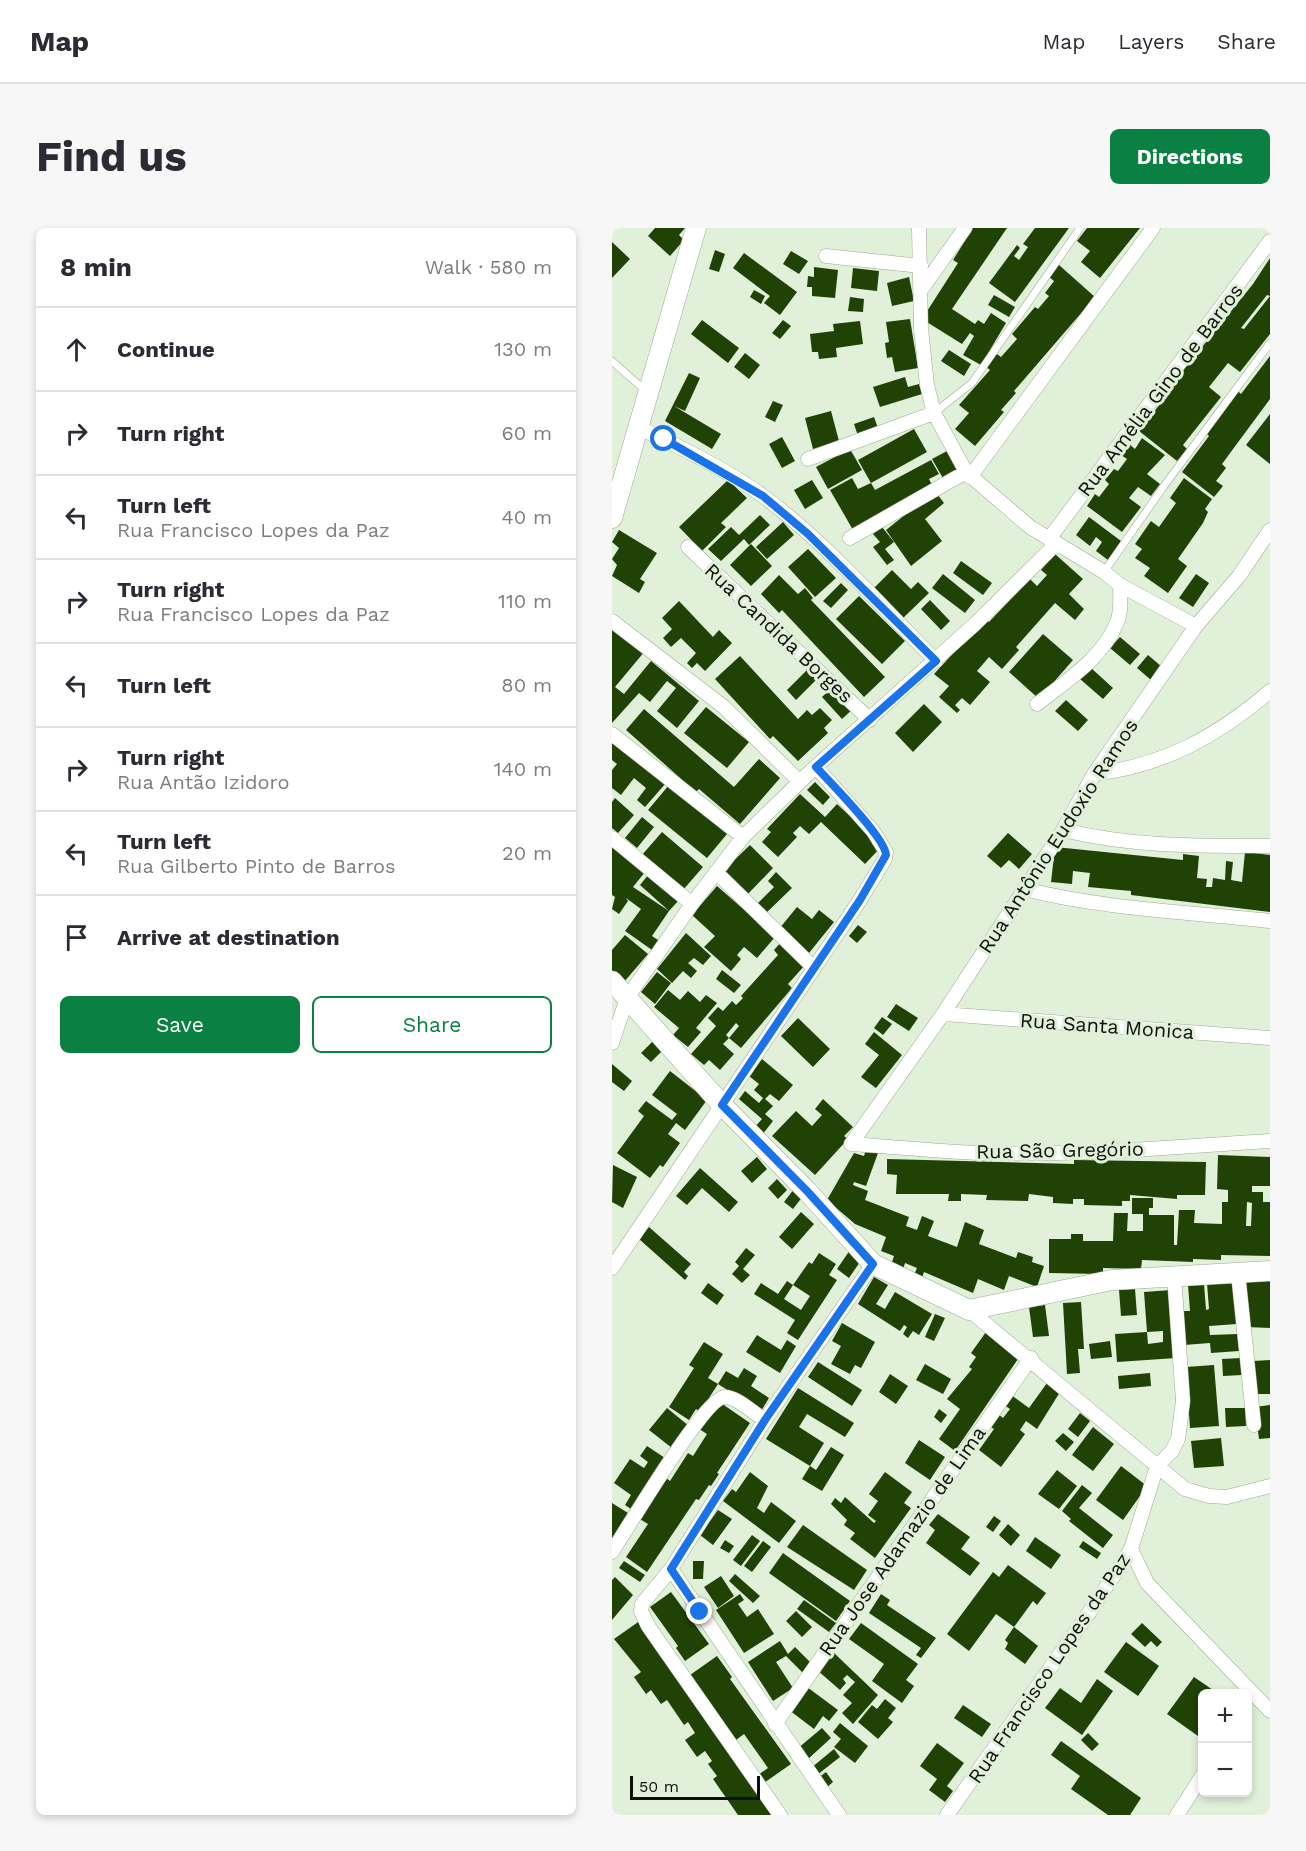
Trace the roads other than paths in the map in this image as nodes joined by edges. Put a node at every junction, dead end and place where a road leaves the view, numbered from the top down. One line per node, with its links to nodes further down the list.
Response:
1 (696, 228): 12 (street)
2 (919, 228): 8 (street)
3 (965, 228): 9 (street)
4 (1080, 228): 13 (lane)
5 (1153, 228): 16 (street)
6 (1270, 241): 20 (street, Rua Amélia Gino de Barros)
7 (826, 256): 8 (street)
8 (921, 266): 9 (street)
9 (921, 290): 13 (street)
10 (1270, 343): 22 (lane)
11 (612, 361): 12 (lane)
12 (649, 394): 14 (street)
13 (934, 413): 15 (street); 16 (street)
14 (639, 428): 17 (street); 26 (street)
15 (808, 459)
16 (968, 474): 19 (street); 20 (street)
17 (612, 518)
18 (1270, 530): 25 (street, Rua Antônio Eudoxio Ramos)
19 (850, 538)
20 (1052, 541): 22 (street); 26 (street, Rua Amélia Gino de Barros)
21 (688, 547): 29 (street, Rua Candida Borges)
22 (1104, 572): 23 (street)
23 (1120, 585): 25 (street); 28 (street)
24 (612, 621): 33 (street)
25 (1196, 626): 32 (street, Rua Antônio Eudoxio Ramos)
26 (936, 661): 29 (street, Rua Amélia Gino de Barros)
27 (1270, 691): 32 (street)
28 (1037, 704)
29 (870, 720): 31 (street, Rua Amélia Gino de Barros)
30 (612, 734): 35 (street)
31 (816, 767): 33 (street, Rua Amélia Gino de Barros); 42 (street)
32 (1094, 774): 34 (street, Rua Antônio Eudoxio Ramos)
33 (800, 782): 35 (street, Rua Amélia Gino de Barros)
34 (1063, 830): 37 (street); 39 (street, Rua Antônio Eudoxio Ramos)
35 (743, 837): 38 (street, Rua Amélia Gino de Barros)
36 (612, 838): 40 (street)
37 (1270, 846)
38 (716, 872): 40 (street, Rua Amélia Gino de Barros); 42 (street)
39 (1024, 889): 41 (street); 45 (street, Rua Antônio Eudoxio Ramos)
40 (692, 903): 44 (street, Rua Amélia Gino de Barros)
41 (1270, 921)
42 (814, 968): 48 (street)
43 (612, 981): 44 (street)
44 (627, 998): 47 (street, Rua Amélia Gino de Barros); 48 (street)
45 (943, 1014): 46 (street, Rua Santa Monica); 50 (street, Rua Antônio Eudoxio Ramos)
46 (1270, 1038)
47 (612, 1043)
48 (722, 1105): 51 (street); 52 (street)
49 (1270, 1140): 50 (street, Rua São Gregório)
50 (851, 1144)
51 (873, 1264): 56 (street); 58 (street)
52 (612, 1268)
53 (1270, 1271): 54 (street)
54 (1238, 1273): 55 (street); 59 (street)
55 (1174, 1275): 56 (street); 60 (street, Rua Francisco Lopes da Paz)
56 (969, 1310): 57 (street)
57 (1031, 1358): 60 (street); 68 (street, Rua Jose Adamazio de Lima)
58 (765, 1420): 63 (street); 64 (street)
59 (1254, 1425)
60 (1157, 1466): 61 (street); 62 (street, Rua Francisco Lopes da Paz)
61 (1270, 1486)
62 (1131, 1550): 65 (street); 72 (street, Rua Francisco Lopes da Paz)
63 (612, 1552)
64 (671, 1569): 68 (street); 70 (street)
65 (1256, 1696): 66 (street); 67 (street)
66 (1252, 1702)
67 (1270, 1711)
68 (775, 1724): 71 (street)
69 (1198, 1784): 73 (street)
70 (780, 1815)
71 (838, 1815)
72 (946, 1815)
73 (1177, 1815)

